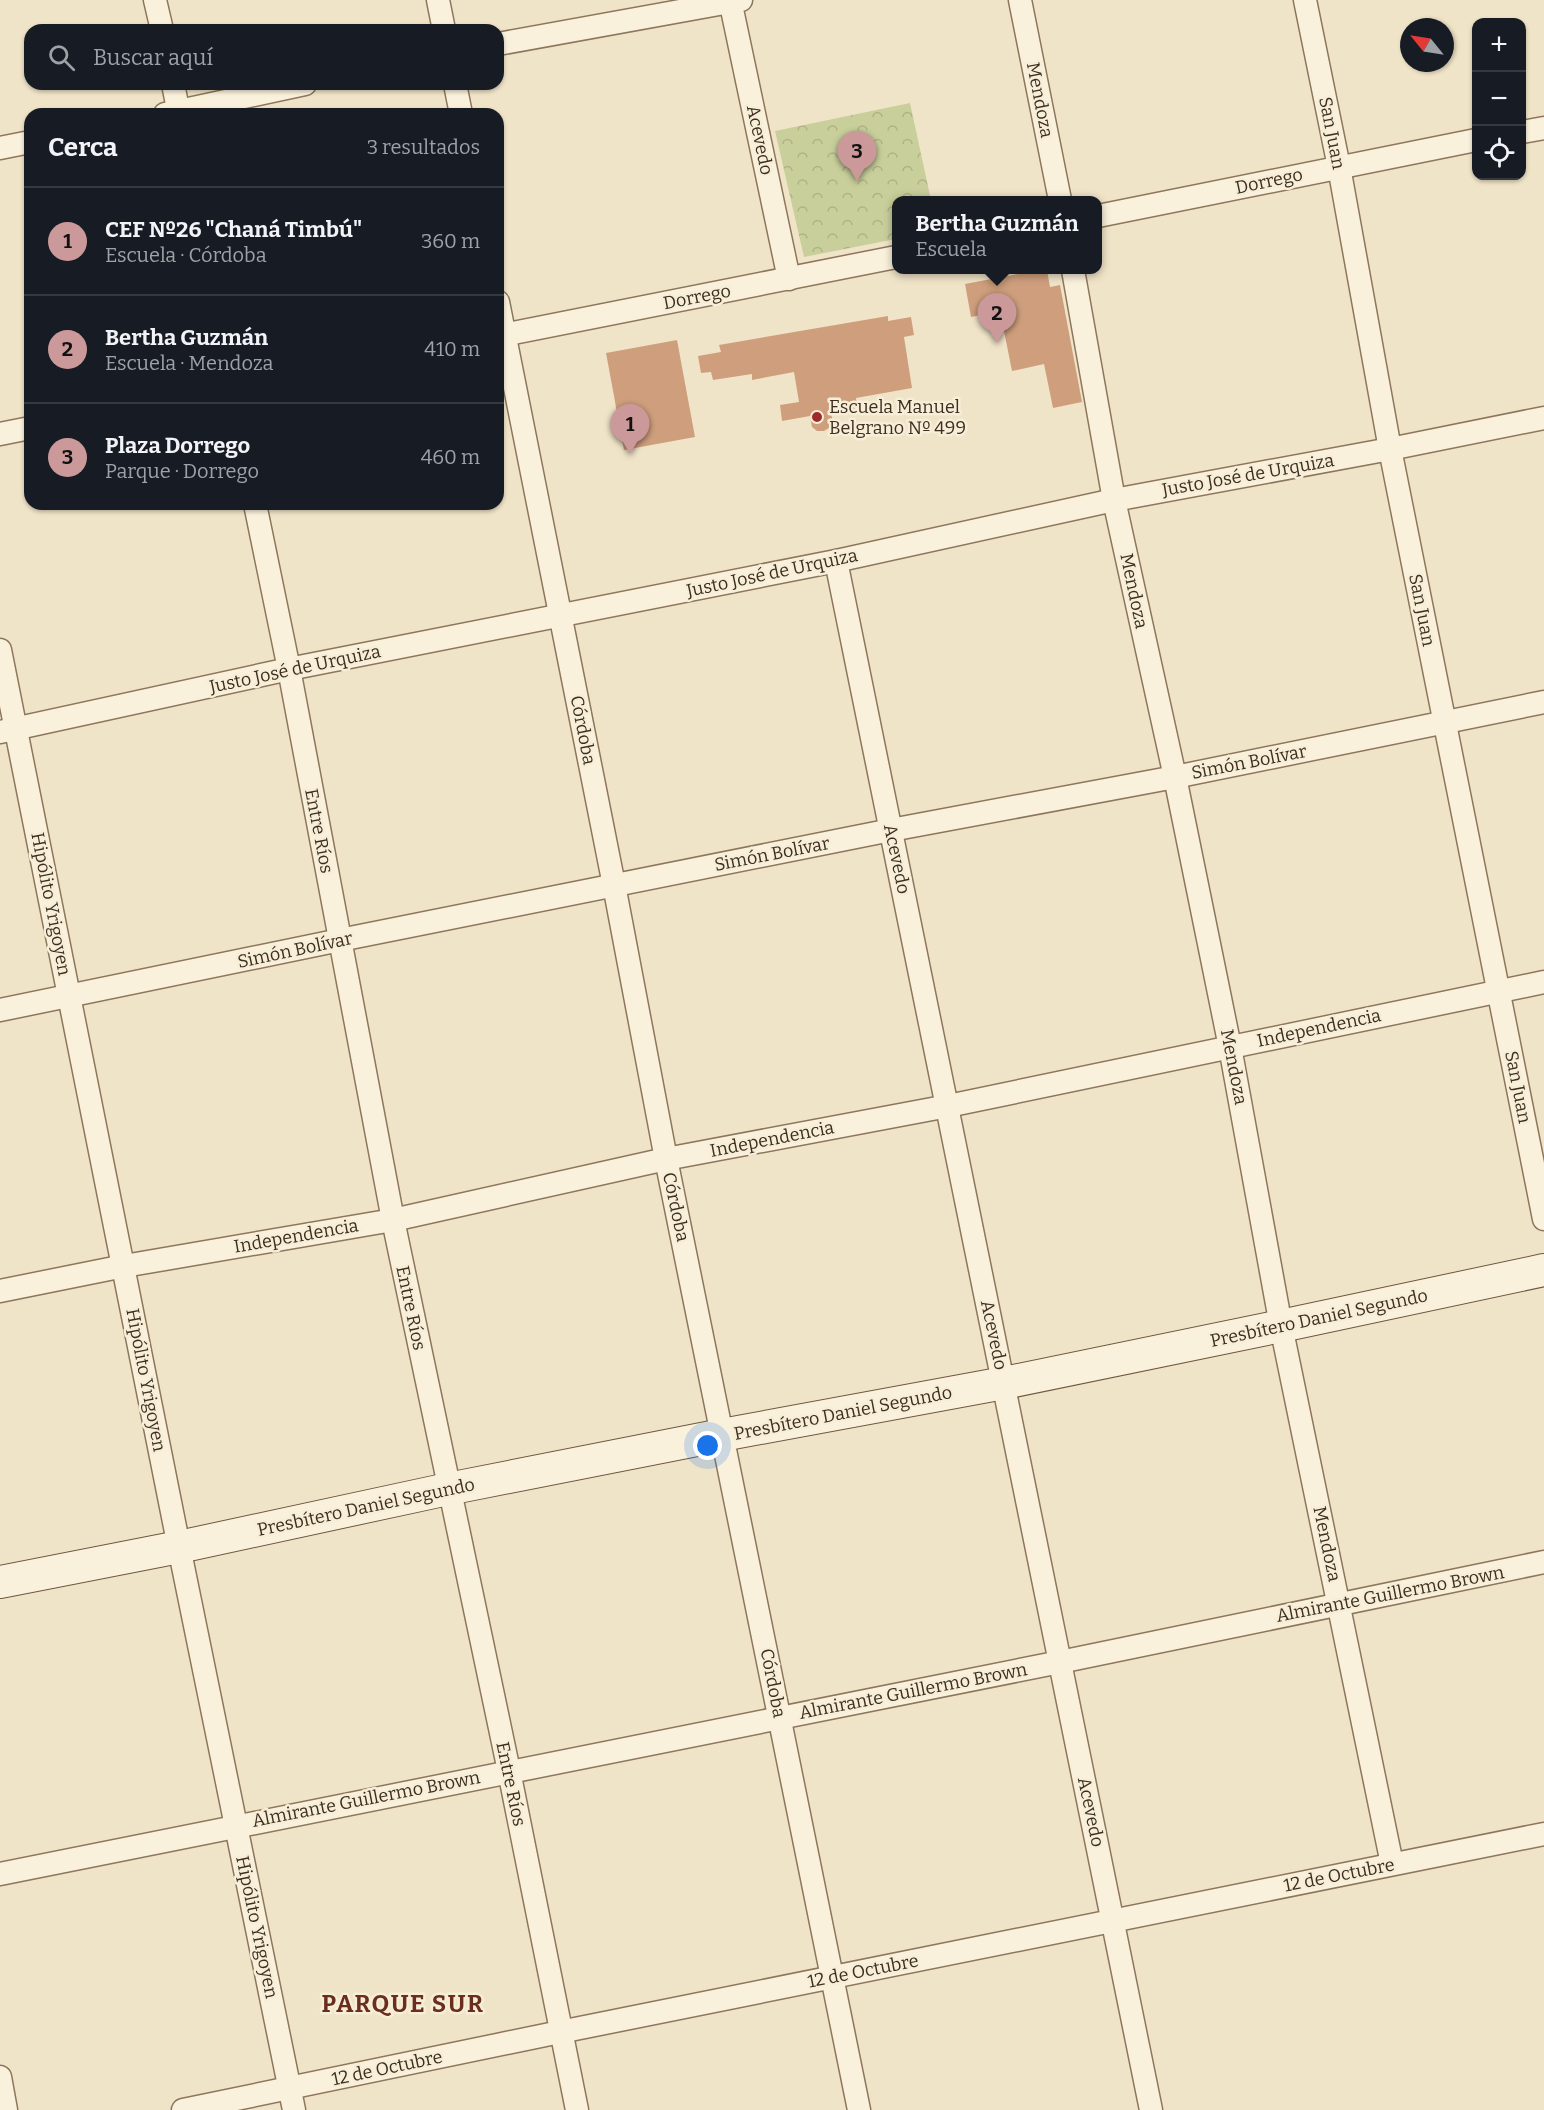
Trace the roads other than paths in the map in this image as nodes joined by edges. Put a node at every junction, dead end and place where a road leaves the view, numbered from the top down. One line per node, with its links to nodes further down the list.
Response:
1 (155, 0): 6 (street)
2 (438, 0): 7 (street)
3 (1020, 0): 21 (street, Mendoza)
4 (1305, 0): 20 (street, San Juan)
5 (734, 1): 8 (street); 25 (street, Acevedo)
6 (161, 24)
7 (443, 24)
8 (504, 43)
9 (173, 90): 12 (street)
10 (278, 90): 13 (street)
11 (456, 90): 14 (street)
12 (174, 108)
13 (197, 108)
14 (459, 108)
15 (1544, 128): 16 (street)
16 (1526, 131)
17 (1472, 141): 20 (street, Dorrego)
18 (24, 143): 19 (street)
19 (0, 148)
20 (1339, 167): 22 (street, Dorrego); 31 (street, San Juan)
21 (1059, 196)
22 (1102, 215)
23 (892, 258): 25 (street, Dorrego)
24 (1074, 274): 32 (street, Mendoza)
25 (789, 279): 26 (street, Dorrego)
26 (504, 334)
27 (504, 349): 35 (street, Córdoba)
28 (1544, 418): 31 (street, Justo José de Urquiza)
29 (24, 430): 30 (street)
30 (0, 434)
31 (1390, 449): 32 (street, Justo José de Urquiza); 39 (street, San Juan)
32 (1114, 500): 34 (street, Justo José de Urquiza); 41 (street, Mendoza)
33 (256, 510): 37 (street, Entre Ríos)
34 (836, 561): 35 (street, Justo José de Urquiza); 42 (street, Acevedo)
35 (560, 616): 37 (street, Justo José de Urquiza); 43 (street, Córdoba)
36 (0, 650): 40 (street, Hipólito Yrigoyen)
37 (290, 669): 40 (street, Justo José de Urquiza); 44 (street, Entre Ríos)
38 (1544, 702): 39 (street, Simón Bolívar)
39 (1445, 723): 41 (street, Simón Bolívar); 46 (street, San Juan)
40 (8, 730): 47 (street, Hipólito Yrigoyen)
41 (1175, 777): 42 (street, Simón Bolívar); 49 (street, Mendoza)
42 (891, 830): 43 (street, Simón Bolívar); 50 (street, Acevedo)
43 (614, 885): 44 (street, Simón Bolívar); 51 (street, Córdoba)
44 (340, 940): 47 (street, Simón Bolívar); 53 (street, Entre Ríos)
45 (1544, 982): 46 (street, Independencia)
46 (1499, 991): 49 (street, Independencia); 52 (street, San Juan)
47 (69, 997): 48 (street, Simón Bolívar); 54 (street, Hipólito Yrigoyen)
48 (0, 1010)
49 (1230, 1047): 50 (street, Independencia); 57 (street, Mendoza)
50 (948, 1106): 51 (street, Independencia); 58 (street, Acevedo)
51 (666, 1159): 53 (street, Independencia); 59 (street, Córdoba)
52 (1544, 1219)
53 (393, 1220): 54 (street, Independencia); 60 (street, Entre Ríos)
54 (124, 1266): 56 (street, Independencia); 61 (street, Hipólito Yrigoyen)
55 (1544, 1270): 57 (main road, Presbítero Daniel Segundo)
56 (0, 1291)
57 (1281, 1326): 58 (main road, Presbítero Daniel Segundo); 64 (street, Mendoza)
58 (1004, 1383): 59 (main road, Presbítero Daniel Segundo); 65 (street, Acevedo)
59 (722, 1435): 60 (main road, Presbítero Daniel Segundo); 66 (street, Córdoba)
60 (448, 1489): 61 (main road, Presbítero Daniel Segundo); 67 (street, Entre Ríos)
61 (179, 1547): 63 (main road, Presbítero Daniel Segundo); 68 (street, Hipólito Yrigoyen)
62 (1544, 1563): 64 (street, Almirante Guillermo Brown)
63 (0, 1582)
64 (1339, 1603): 65 (street, Almirante Guillermo Brown); 70 (street, Mendoza)
65 (1060, 1662): 66 (street, Almirante Guillermo Brown); 72 (street, Acevedo)
66 (780, 1717): 67 (street, Almirante Guillermo Brown); 73 (street, Córdoba)
67 (508, 1771): 68 (street, Almirante Guillermo Brown); 74 (street, Entre Ríos)
68 (236, 1825): 71 (street, Almirante Guillermo Brown); 76 (street, Hipólito Yrigoyen)
69 (1544, 1834): 70 (street, 12 de Octubre)
70 (1392, 1864): 72 (street, 12 de Octubre)
71 (0, 1874)
72 (1113, 1920): 73 (street, 12 de Octubre); 81 (street, Acevedo)
73 (832, 1977): 74 (street, 12 de Octubre); 80 (street, Córdoba)
74 (560, 2032): 76 (street, 12 de Octubre); 79 (street, Entre Ríos)
75 (0, 2077): 77 (street)
76 (292, 2099): 78 (street, 12 de Octubre)
77 (6, 2110)
78 (183, 2110)
79 (577, 2110)
80 (859, 2110)
81 (1151, 2110)

